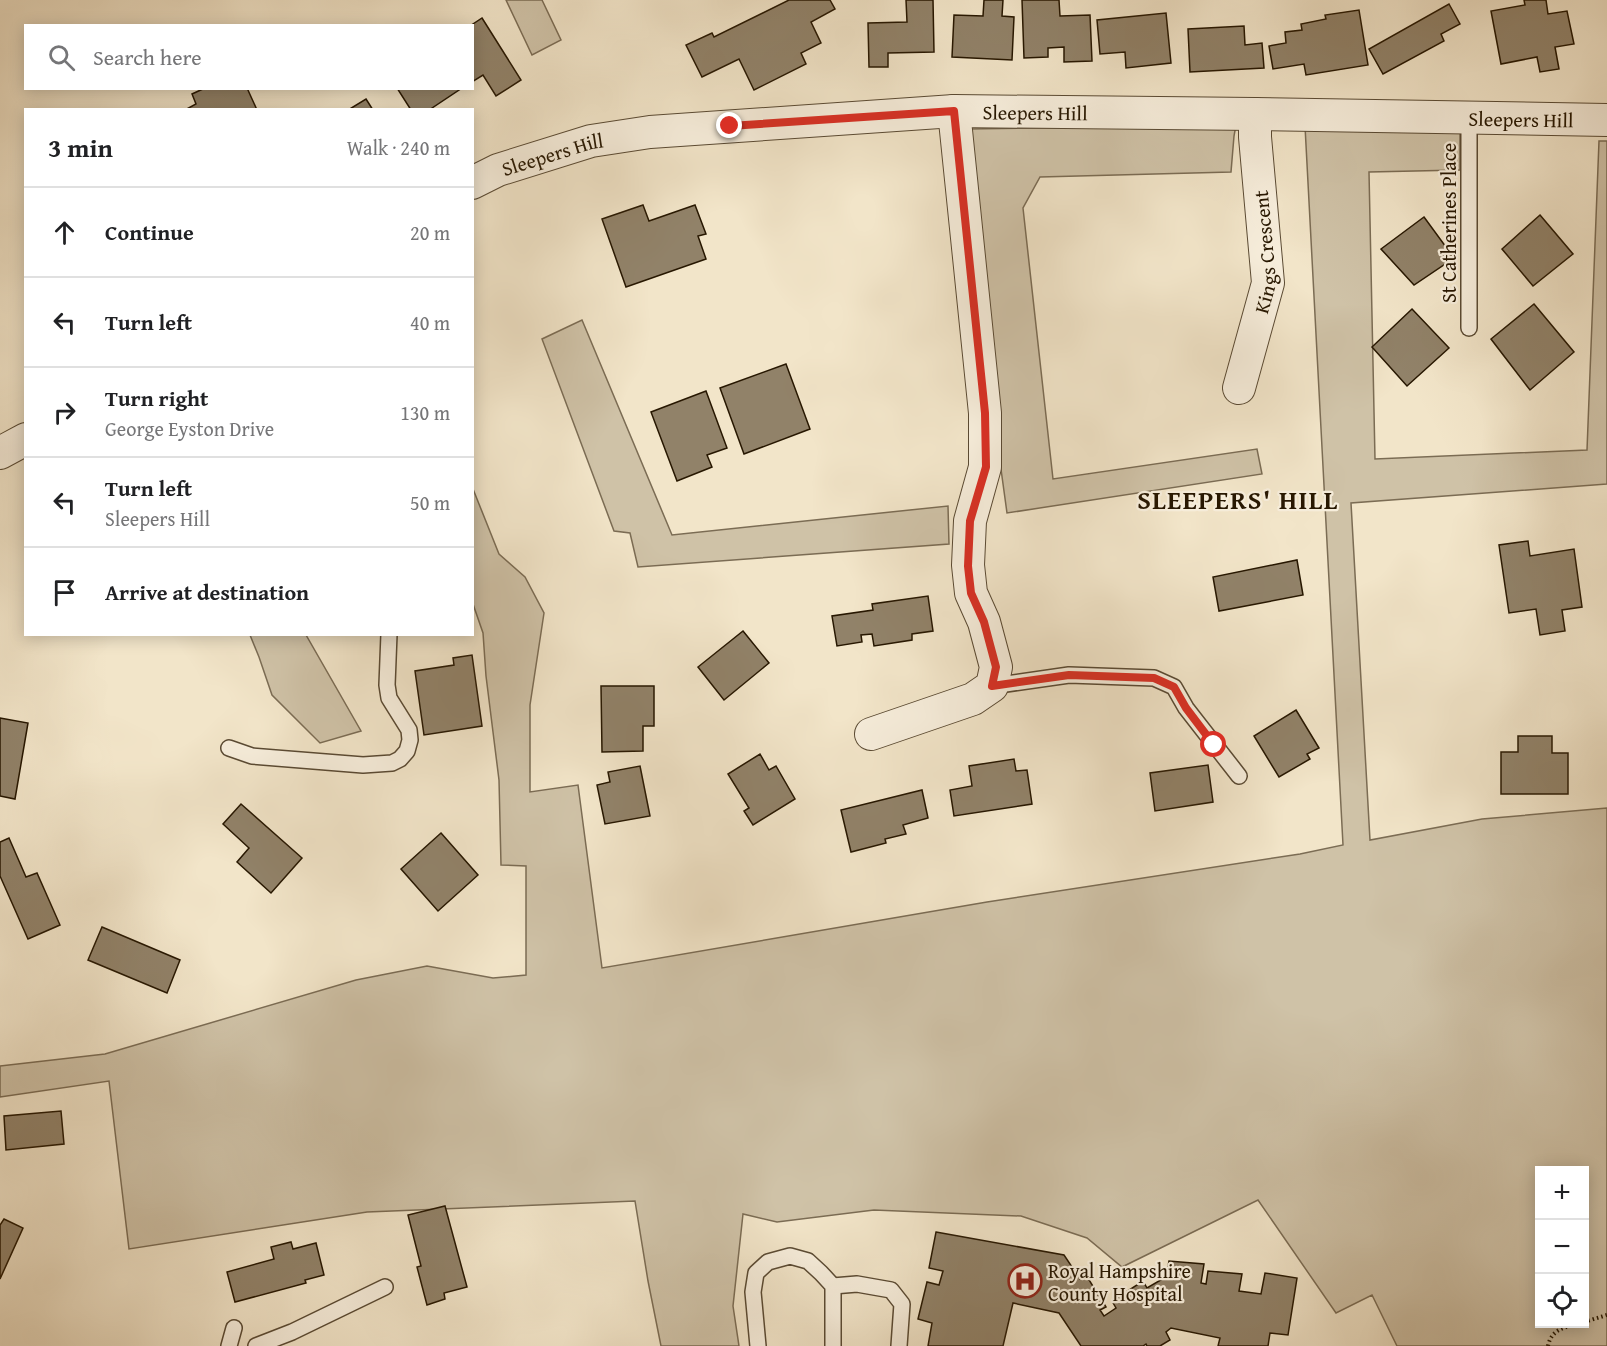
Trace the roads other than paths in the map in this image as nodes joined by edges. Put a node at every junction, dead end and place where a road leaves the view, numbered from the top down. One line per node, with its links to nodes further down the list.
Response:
1 (954, 111): 2 (street, Sleepers Hill); 5 (street, Sleepers Hill); 11 (street)
2 (1255, 114): 3 (street, Sleepers Hill); 7 (street, Kings Crescent)
3 (1469, 118): 4 (street, Sleepers Hill); 6 (lane, St Catherines Place)
4 (1607, 120)
5 (474, 182)
6 (1469, 328)
7 (1239, 388)
8 (24, 439): 9 (street)
9 (0, 453)
10 (389, 636): 13 (lane)
11 (992, 686): 12 (street); 14 (lane)
12 (871, 734)
13 (229, 748)
14 (1239, 776)
15 (833, 1286): 20 (lane); 21 (lane); 22 (lane)
16 (385, 1287): 19 (lane)
17 (234, 1328): 18 (lane)
18 (229, 1346)
19 (255, 1346)
20 (758, 1346)
21 (833, 1346)
22 (899, 1346)

